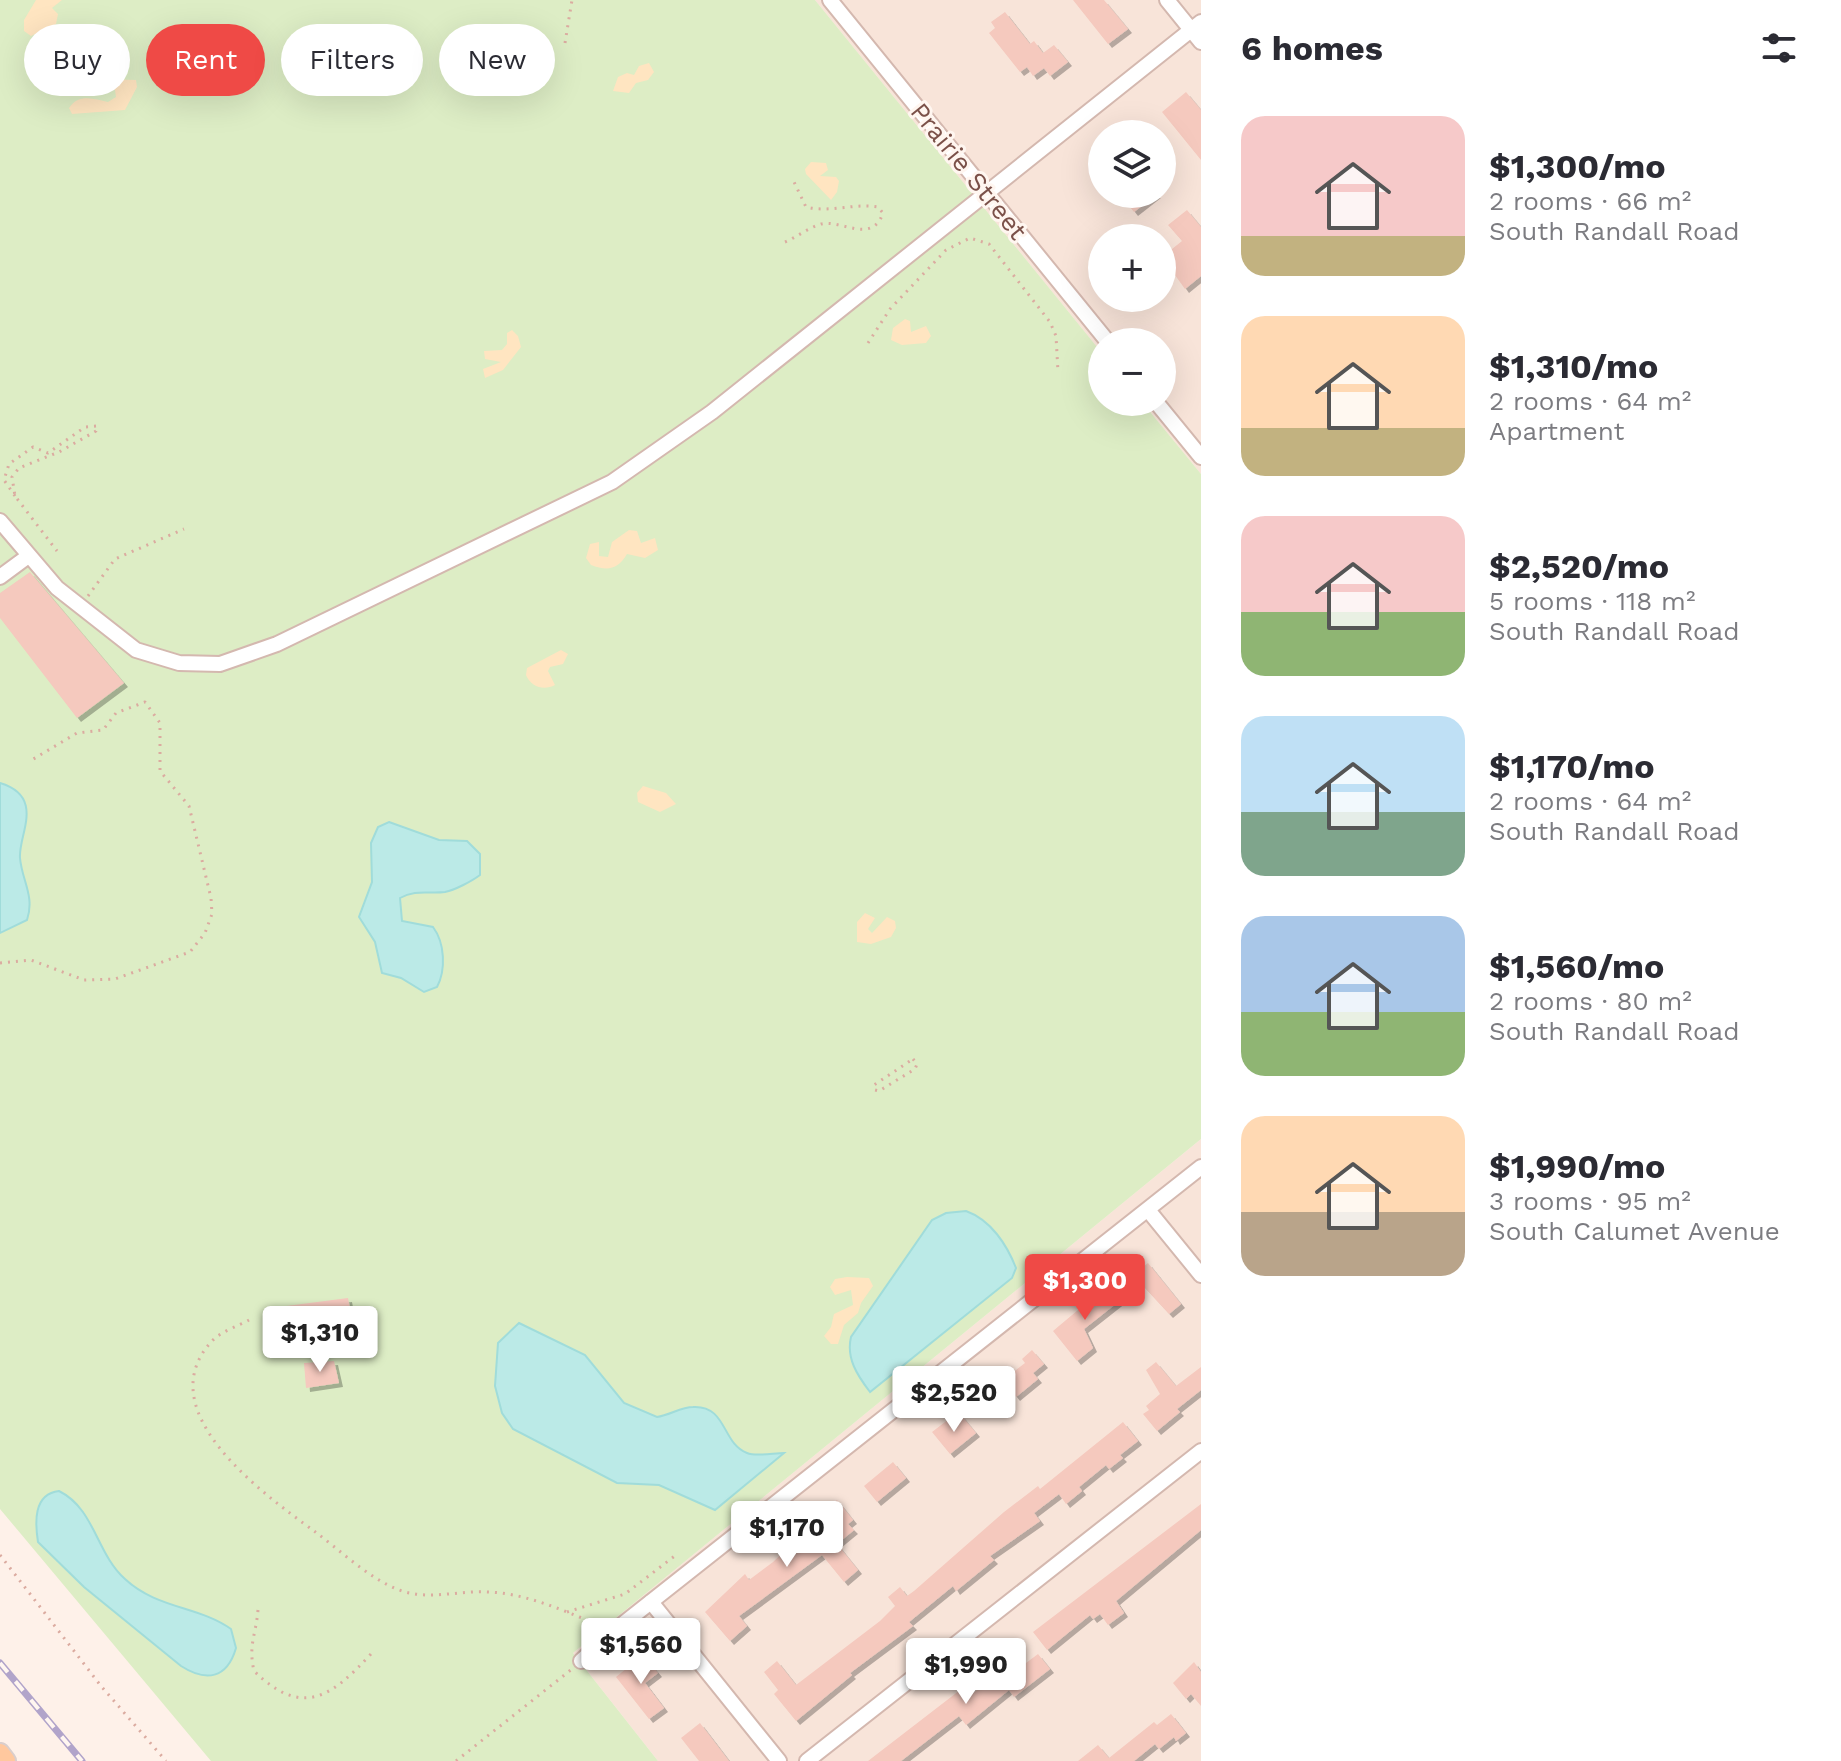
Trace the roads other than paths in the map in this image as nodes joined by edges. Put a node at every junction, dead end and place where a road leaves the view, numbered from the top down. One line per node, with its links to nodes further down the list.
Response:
1 (830, 0): 5 (street, Prairie Street)
2 (1167, 0): 3 (street)
3 (1196, 26): 4 (street); 5 (street)
4 (1201, 42)
5 (987, 192): 6 (street, Prairie Street); 10 (street)
6 (1097, 328)
7 (1167, 416): 8 (street)
8 (1201, 457)
9 (0, 521): 10 (street)
10 (27, 557): 11 (street)
11 (0, 577)
12 (1201, 1167): 13 (street)
13 (1148, 1210): 14 (street); 16 (street)
14 (1201, 1275)
15 (1201, 1451): 21 (street)
16 (651, 1602): 17 (street); 20 (street)
17 (581, 1661)
18 (0, 1753): 19 (main road)
19 (6, 1761)
20 (779, 1761)
21 (807, 1761)

